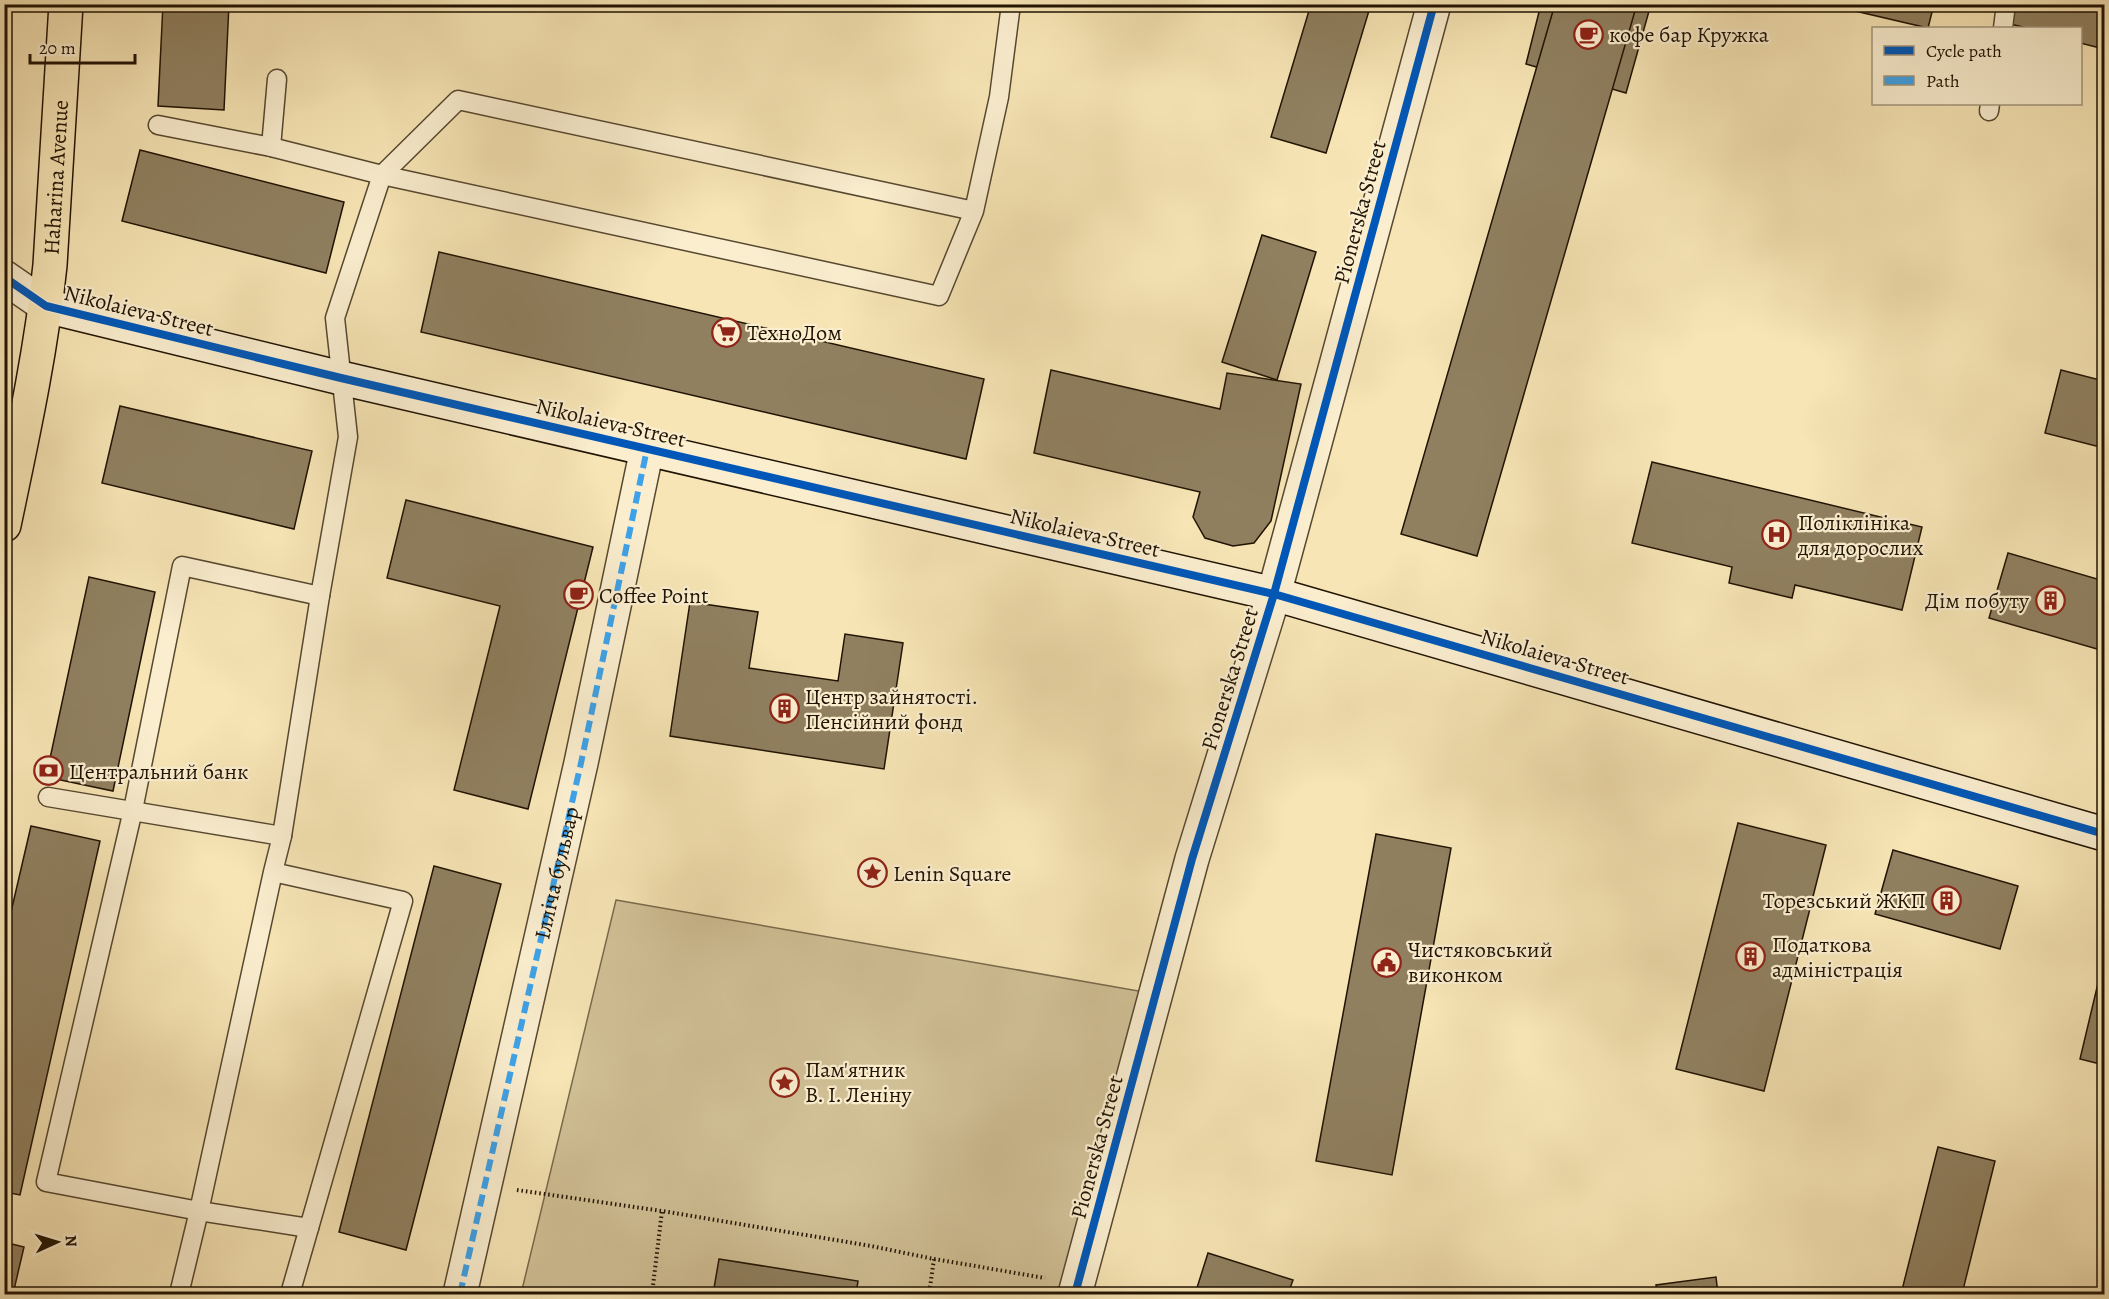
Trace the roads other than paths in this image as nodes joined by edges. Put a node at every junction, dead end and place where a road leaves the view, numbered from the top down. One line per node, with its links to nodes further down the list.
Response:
1 (66, 4): 12 (main road, Haharina Avenue)
2 (1011, 4): 10 (lane)
3 (1434, 4): 16 (street, Pionerska Street)
4 (2006, 4): 5 (lane)
5 (2002, 27)
6 (277, 79): 8 (lane)
7 (158, 125): 8 (lane)
8 (271, 147): 9 (lane)
9 (382, 175): 10 (lane); 10 (lane); 13 (lane)
10 (974, 211)
11 (4, 277): 12 (street)
12 (46, 306): 13 (street, Nikolaieva Street); 15 (main road, Haharina Avenue)
13 (341, 378): 14 (street, Nikolaieva Street); 17 (lane)
14 (647, 449): 16 (street, Nikolaieva Street); 28 (street, Ілліча бульвар)
15 (4, 525)
16 (1274, 594): 20 (street, Nikolaieva Street); 25 (street, Pionerska Street)
17 (320, 596): 19 (lane); 21 (lane)
18 (48, 797): 19 (lane)
19 (133, 810): 21 (lane); 23 (lane)
20 (2104, 834)
21 (282, 836): 22 (lane)
22 (273, 872): 23 (lane); 24 (lane)
23 (199, 1211): 24 (lane); 26 (lane)
24 (309, 1228): 27 (lane)
25 (1076, 1289)
26 (179, 1294)
27 (290, 1294)
28 (460, 1294)

